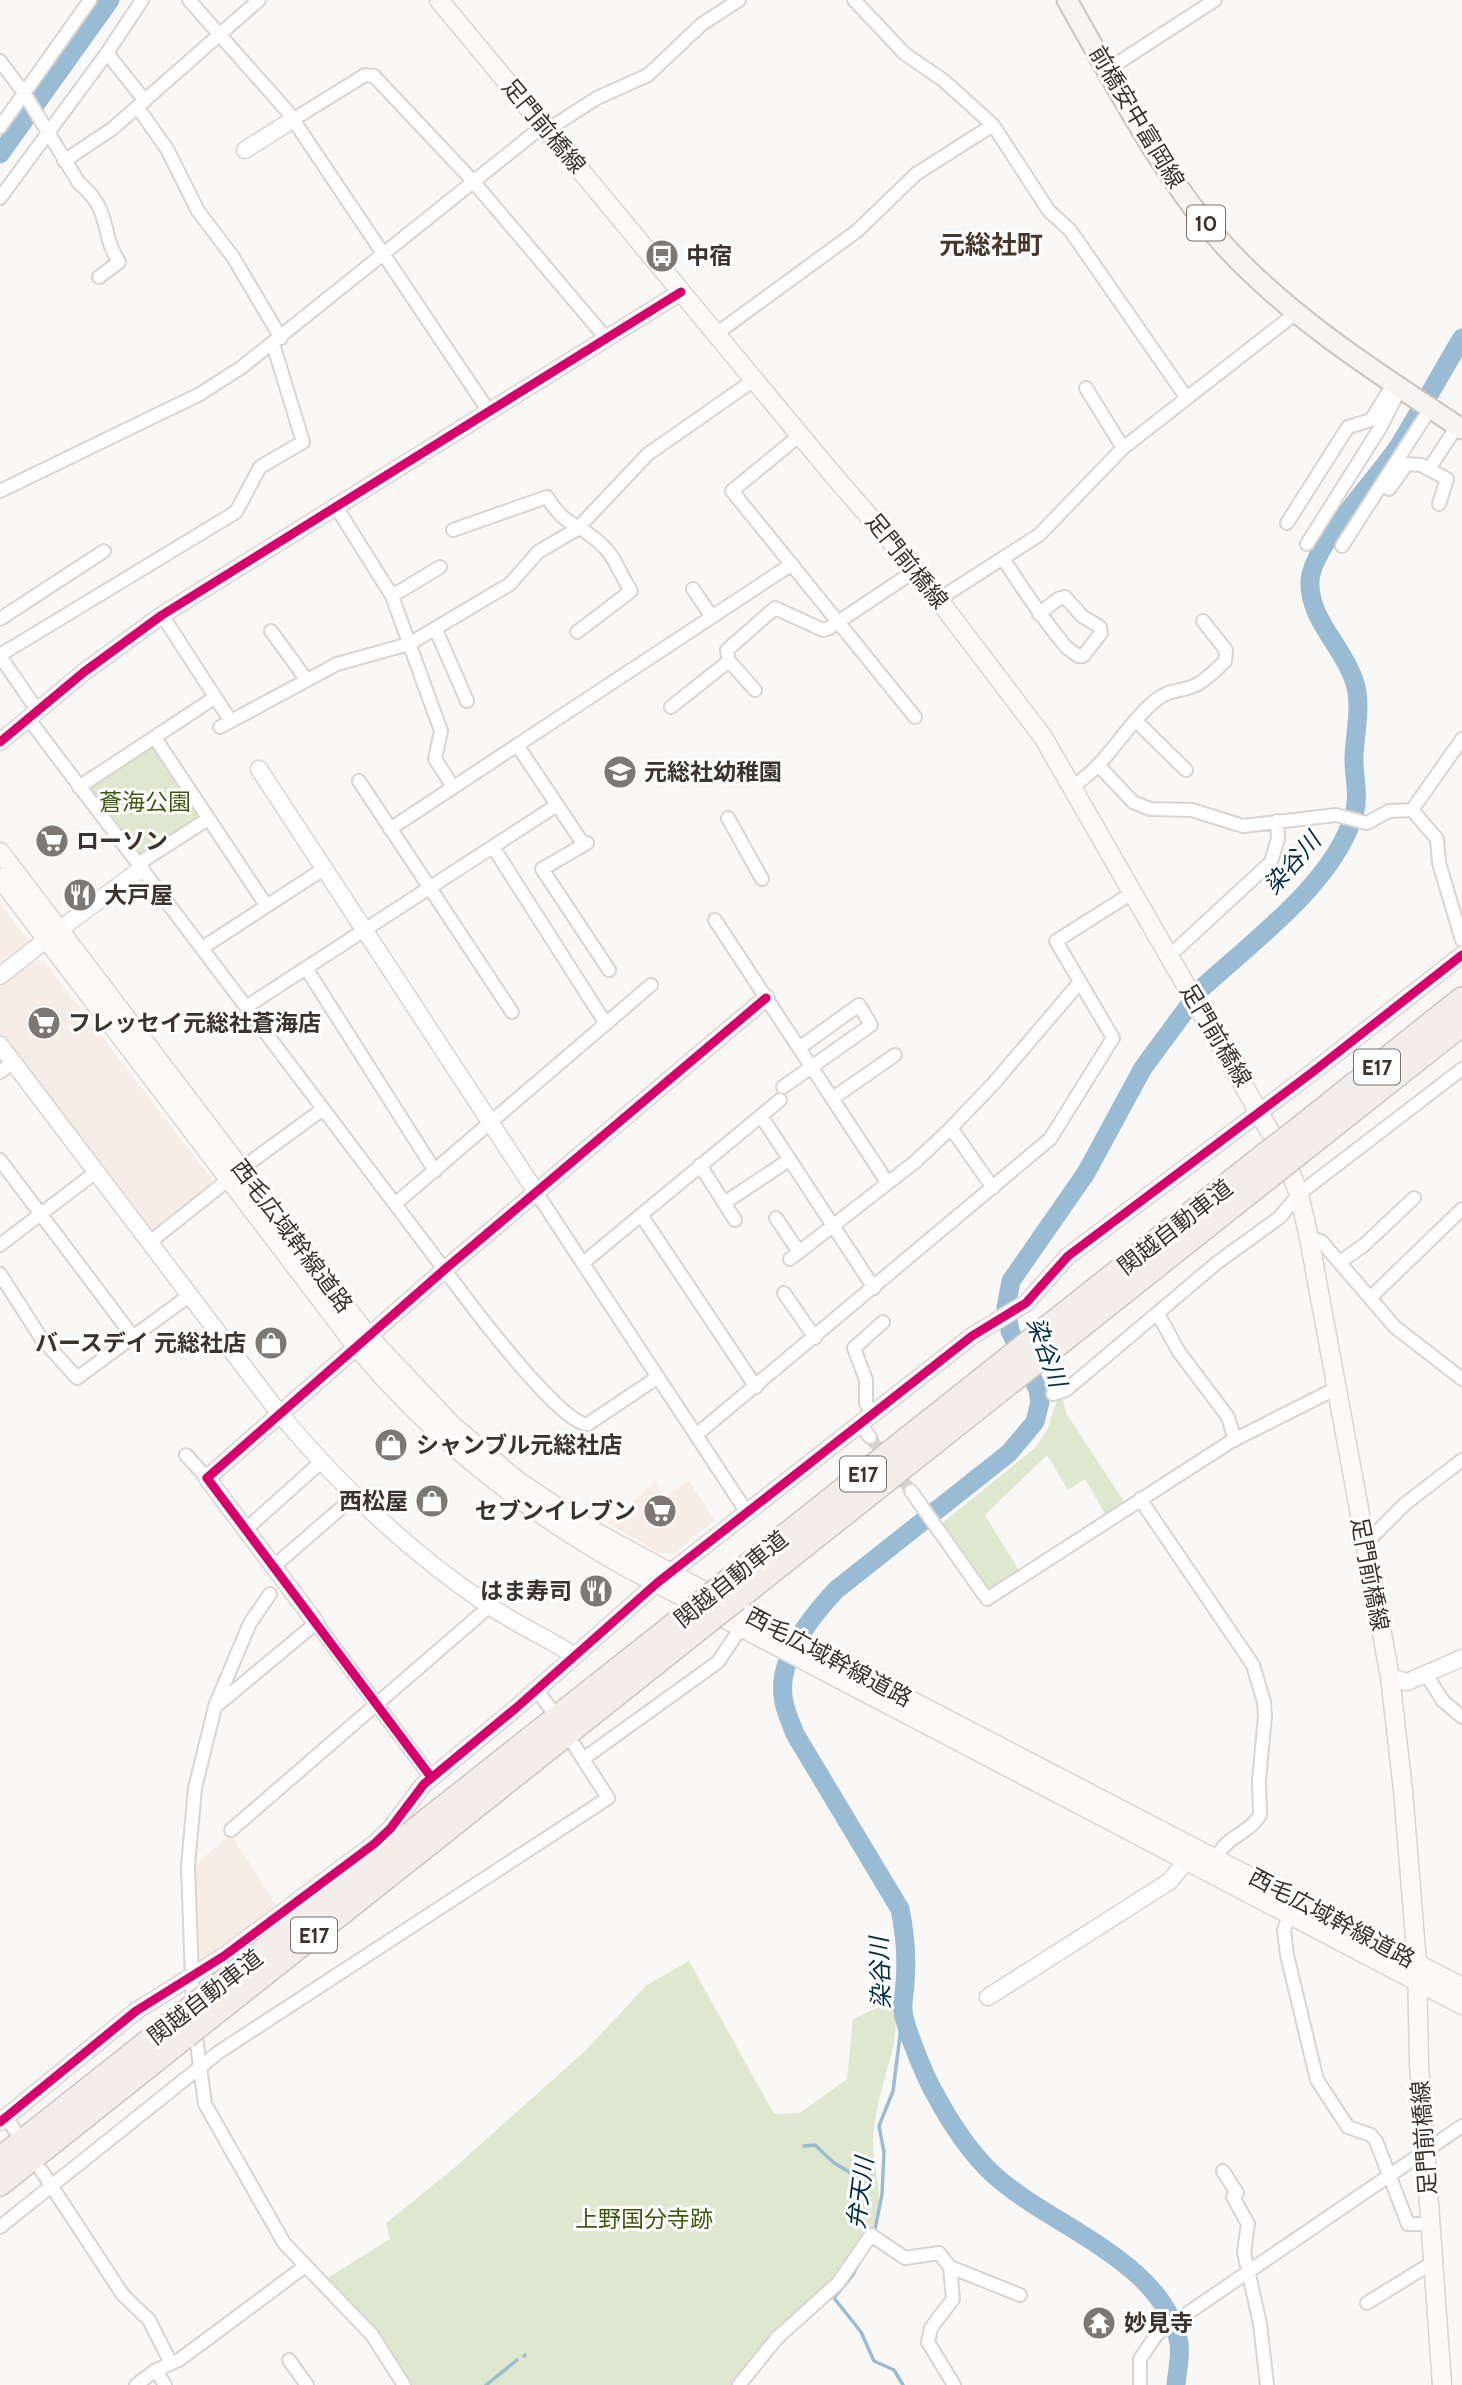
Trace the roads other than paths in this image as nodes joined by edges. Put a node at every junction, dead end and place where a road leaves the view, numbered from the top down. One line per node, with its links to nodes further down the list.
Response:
1 (90, 0): 14 (street)
2 (142, 0): 11 (street)
3 (189, 0): 10 (street)
4 (259, 0): 10 (street)
5 (439, 0): 19 (main road, 足門前橋線)
6 (739, 0): 19 (street)
7 (854, 0): 17 (street)
8 (1067, 0): 13 (main road, 前橋安中富岡線 / 10)
9 (1215, 0): 13 (street)
10 (220, 36): 15 (street); 16 (street)
11 (107, 54): 15 (street); 20 (street)
12 (0, 61): 14 (street)
13 (1107, 70): 28 (main road, 前橋安中富岡線 / 10)
14 (24, 93): 18 (street); 20 (street)
15 (141, 104): 22 (street); 31 (street)
16 (294, 120): 21 (street); 23 (street); 25 (street)
17 (993, 125): 29 (street); 35 (street)
18 (0, 127)
19 (545, 128): 23 (street); 27 (main road, 足門前橋線)
20 (47, 135): 22 (street); 24 (street)
21 (245, 150)
22 (64, 161): 26 (street)
23 (472, 180): 25 (street); 30 (street)
24 (0, 198)
25 (385, 253): 31 (street); 37 (street)
26 (99, 277)
27 (681, 292): 29 (main road, 足門前橋線); 30 (street)
28 (1296, 313): 33 (main road, 前橋安中富岡線 / 10); 35 (street)
29 (716, 334): 32 (main road, 足門前橋線)
30 (606, 338): 37 (street)
31 (277, 341): 43 (street); 69 (street)
32 (754, 380): 39 (main road, 足門前橋線); 47 (street)
33 (1401, 387): 36 (main road, 10); 46 (street); 49 (street)
34 (1086, 388): 40 (street)
35 (1186, 397): 40 (street)
36 (1428, 408): 38 (main road, 10); 50 (street)
37 (488, 411): 45 (street)
38 (1460, 428): 41 (street)
39 (800, 435): 53 (street); 55 (main road, 足門前橋線)
40 (1123, 448): 52 (street)
41 (1429, 468): 42 (street); 44 (street)
42 (1389, 489)
43 (0, 491)
44 (1439, 504)
45 (335, 505): 57 (street); 60 (street)
46 (1287, 523)
47 (577, 529): 48 (street); 65 (street); 67 (street)
48 (453, 530)
49 (1307, 544)
50 (1342, 546)
51 (104, 551): 62 (street)
52 (1003, 560): 58 (street); 59 (street)
53 (792, 564): 61 (street); 63 (street)
54 (440, 567): 57 (street)
55 (916, 570): 58 (main road, 足門前橋線); 63 (street)
56 (693, 589): 61 (street)
57 (392, 596): 68 (street)
58 (939, 599): 87 (main road, 足門前橋線)
59 (1039, 614): 59 (street)
60 (162, 615): 73 (street); 76 (street)
61 (712, 617): 82 (street)
62 (0, 619)
63 (839, 620): 70 (street); 77 (street)
64 (1203, 621): 78 (street)
65 (436, 630): 68 (street); 74 (street)
66 (271, 631): 71 (street)
67 (577, 632)
68 (409, 644): 71 (street); 89 (street)
69 (0, 656): 76 (street)
70 (729, 661): 72 (street); 75 (street)
71 (306, 679): 73 (street)
72 (755, 690)
73 (214, 698): 79 (street)
74 (467, 701)
75 (671, 707)
76 (32, 714): 81 (street); 88 (street)
77 (915, 717)
78 (1136, 720): 83 (street); 85 (street)
79 (155, 738): 88 (street); 93 (street)
80 (1462, 738): 91 (street)
81 (0, 742)
82 (517, 745): 89 (street); 90 (street)
83 (1099, 766): 87 (street); 94 (street)
84 (259, 769): 99 (street)
85 (1186, 770)
86 (359, 781): 95 (street)
87 (1074, 785): 103 (main road, 足門前橋線)
88 (79, 787): 98 (street)
89 (453, 787): 95 (street)
90 (557, 805): 96 (street); 113 (street)
91 (1412, 810): 94 (street); 108 (street)
92 (728, 818): 101 (street)
93 (208, 819): 98 (street); 104 (street)
94 (1277, 821): 110 (street)
95 (390, 829): 102 (street)
96 (493, 847): 102 (street); 121 (street)
97 (0, 852): 107 (main road, 西毛広域幹線道路)
98 (139, 867): 107 (street); 109 (street)
99 (325, 868): 104 (street); 106 (street)
100 (0, 878): 107 (main road, 西毛広域幹線道路)
101 (762, 879)
102 (430, 888): 106 (street); 120 (street)
103 (1132, 893): 110 (main road, 足門前橋線); 115 (street)
104 (266, 905): 109 (street)
105 (715, 920): 117 (street)
106 (366, 930): 112 (street); 133 (street)
107 (53, 934): 114 (street); 141 (main road, 西毛広域幹線道路)
108 (1462, 940)
109 (202, 948): 119 (street)
110 (1167, 955): 131 (main road, 足門前橋線)
111 (1462, 955): 131 (street)
112 (306, 968): 119 (street); 139 (street)
113 (609, 970)
114 (0, 976)
115 (1080, 982): 134 (street); 143 (street)
116 (651, 985): 121 (street)
117 (766, 998): 124 (street); 144 (street)
118 (1462, 999): 135 (highway, 関越自動車道 / E17)
119 (246, 1007): 130 (street)
120 (512, 1012)
121 (606, 1024): 133 (street)
122 (1462, 1024): 135 (highway, 関越自動車道 / E17)
123 (0, 1045): 126 (street)
124 (799, 1048): 127 (street); 127 (street)
125 (895, 1055): 129 (street)
126 (6, 1067): 140 (street)
127 (813, 1067): 129 (street); 132 (street)
128 (1462, 1069): 145 (street)
129 (833, 1098): 142 (street)
130 (323, 1109): 141 (street); 148 (street)
131 (1260, 1111): 145 (main road, 足門前橋線); 177 (street)
132 (761, 1116): 137 (street); 138 (street)
133 (491, 1123): 139 (street); 144 (street)
134 (951, 1128): 142 (street); 143 (street)
135 (1295, 1144): 221 (highway, 関越自動車道 / E17, bridge)
136 (0, 1160): 150 (street)
137 (789, 1160): 147 (street); 154 (street)
138 (700, 1165): 147 (street); 151 (street)
139 (435, 1171): 148 (street)
140 (96, 1172): 150 (street); 156 (street)
141 (235, 1174): 156 (street); 170 (main road, 西毛広域幹線道路)
142 (887, 1182): 154 (street)
143 (993, 1188): 162 (street)
144 (536, 1192): 159 (street); 160 (street)
145 (1299, 1194): 155 (main road, 足門前橋線); 166 (street)
146 (1414, 1198): 158 (street)
147 (724, 1203): 153 (street)
148 (395, 1204): 160 (street)
149 (1462, 1209): 165 (street)
150 (40, 1215): 157 (street); 168 (street)
151 (641, 1215): 159 (street); 173 (street)
152 (776, 1218): 154 (street)
153 (735, 1220)
154 (832, 1224): 162 (street)
155 (1308, 1238): 158 (street); 174 (main road, 足門前橋線)
156 (150, 1242): 164 (street)
157 (0, 1245)
158 (1340, 1262): 165 (street)
159 (583, 1263): 171 (street)
160 (444, 1270): 170 (street); 171 (street)
161 (0, 1274): 168 (street)
162 (874, 1288): 169 (street)
163 (784, 1293): 169 (street)
164 (190, 1295): 168 (street); 176 (street)
165 (1370, 1298): 172 (street)
166 (1158, 1314): 175 (street); 180 (street)
167 (883, 1322): 177 (street)
168 (134, 1338)
169 (815, 1338): 173 (street)
170 (362, 1341): 176 (street); 192 (main road, 西毛広域幹線道路)
171 (658, 1377): 178 (street)
172 (1462, 1379)
173 (756, 1387): 178 (street)
174 (1335, 1389): 180 (street); 190 (main road, 足門前橋線)
175 (1053, 1394)
176 (279, 1413): 183 (street); 184 (street)
177 (866, 1418): 179 (street); 188 (street)
178 (696, 1435): 188 (street)
179 (870, 1437)
180 (1235, 1440): 187 (street)
181 (186, 1455): 184 (street)
182 (1462, 1460): 190 (street)
183 (321, 1462): 186 (street); 189 (street)
184 (207, 1478): 189 (street)
185 (911, 1491): 187 (street)
186 (355, 1496): 191 (street); 194 (street)
187 (1140, 1499): 212 (street)
188 (746, 1511): 192 (street)
189 (245, 1530): 191 (street)
190 (1365, 1544): 202 (main road, 足門前橋線)
191 (274, 1567): 195 (street)
192 (664, 1578): 196 (main road, 西毛広域幹線道路); 197 (main road, 西毛広域幹線道路); 199 (street)
193 (270, 1594): 205 (street)
194 (490, 1606): 199 (street); 204 (street)
195 (316, 1623): 204 (street); 205 (street)
196 (742, 1626): 197 (main road, 西毛広域幹線道路); 209 (street)
197 (780, 1640): 198 (main road, 西毛広域幹線道路)
198 (808, 1655): 212 (main road, 西毛広域幹線道路); 213 (main road, 西毛広域幹線道路)
199 (573, 1658): 203 (street)
200 (1462, 1658): 201 (street)
201 (1427, 1676): 202 (street); 207 (street)
202 (1390, 1677): 215 (main road, 足門前橋線)
203 (537, 1690): 206 (street); 210 (street)
204 (376, 1702): 210 (street); 211 (street)
205 (215, 1707): 216 (street)
206 (550, 1708)
207 (1462, 1717)
208 (574, 1745): 209 (street)
209 (583, 1759): 222 (street)
210 (431, 1777): 216 (street)
211 (231, 1830)
212 (1217, 1857): 215 (main road, 西毛広域幹線道路)
213 (1186, 1861): 214 (main road, 西毛広域幹線道路); 219 (street)
214 (1289, 1915): 217 (main road, 西毛広域幹線道路); 230 (street)
215 (1418, 1963): 217 (main road, 足門前橋線); 218 (main road, 西毛広域幹線道路)
216 (190, 1978): 222 (street); 223 (street)
217 (1419, 1983): 220 (main road, 西毛広域幹線道路); 226 (main road, 足門前橋線)
218 (1462, 1987)
219 (988, 1997)
220 (1462, 2006)
221 (185, 2025): 227 (highway, 関越自動車道 / E17); 231 (highway, 関越自動車道 / E17)
222 (198, 2067): 232 (street); 236 (street)
223 (3, 2119): 225 (street)
224 (1462, 2126): 226 (street)
225 (16, 2132)
226 (1424, 2152): 230 (street); 233 (main road, 足門前橋線)
227 (0, 2159)
228 (41, 2170): 232 (street)
229 (1223, 2171): 238 (street)
230 (1390, 2173): 233 (street); 238 (street)
231 (0, 2184)
232 (51, 2185): 234 (street); 242 (street)
233 (1429, 2224): 235 (main road, 足門前橋線)
234 (0, 2227)
235 (1432, 2263): 240 (street); 252 (main road, 足門前橋線)
236 (304, 2267): 242 (street); 247 (street)
237 (950, 2267): 239 (street); 248 (street); 249 (street)
238 (1249, 2270): 250 (street); 251 (street)
239 (1020, 2295)
240 (1367, 2303)
241 (289, 2360): 246 (street)
242 (171, 2363): 243 (street)
243 (156, 2370): 244 (street); 245 (street)
244 (136, 2385)
245 (166, 2385)
246 (307, 2385)
247 (404, 2385)
248 (739, 2385)
249 (954, 2385)
250 (1140, 2385)
251 (1267, 2385)
252 (1442, 2385)

